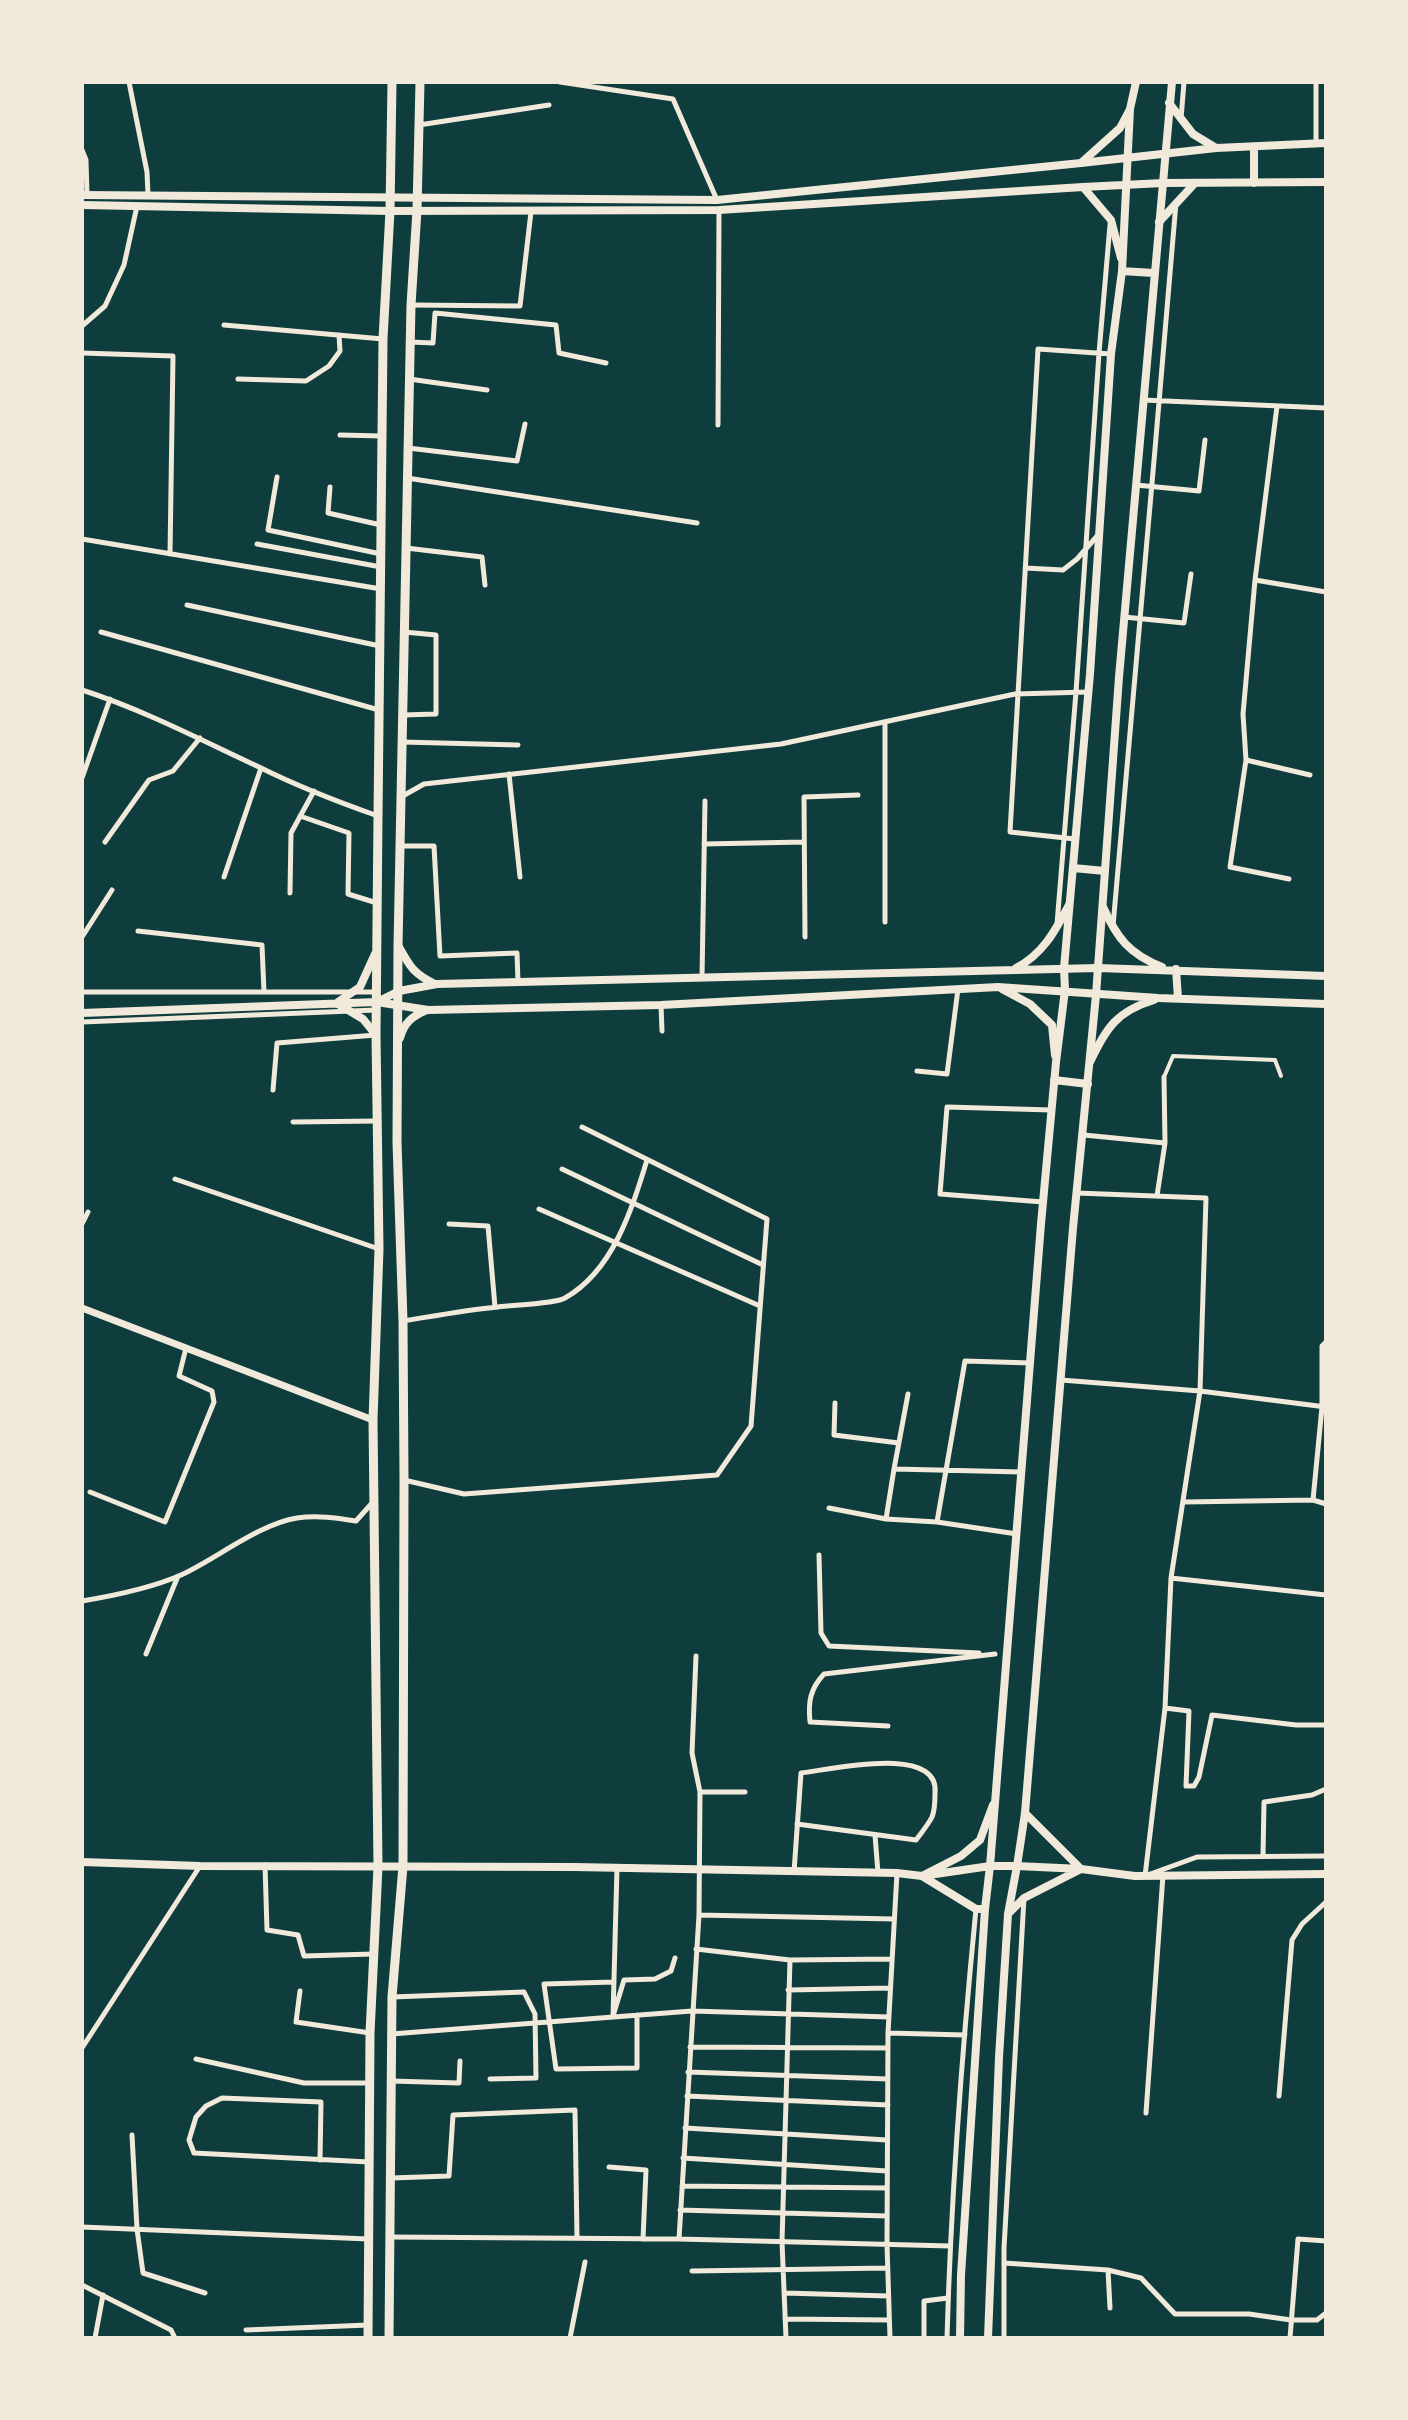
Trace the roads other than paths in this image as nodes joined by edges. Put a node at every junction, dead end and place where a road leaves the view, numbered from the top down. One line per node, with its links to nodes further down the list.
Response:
1 (129, 82): 29 (street)
2 (392, 82): 30 (highway)
3 (420, 82): 13 (highway)
4 (560, 82): 32 (street)
5 (1136, 82): 11 (main road)
6 (1172, 82): 9 (main road)
7 (1184, 82): 12 (street)
8 (1316, 82): 14 (street)
9 (1170, 103): 12 (main road); 19 (main road)
10 (549, 105): 13 (street)
11 (1130, 109): 20 (main road); 21 (main road)
12 (1181, 120): 17 (main road)
13 (419, 125): 31 (highway)
14 (1316, 143): 15 (main road); 16 (main road)
15 (1326, 143)
16 (1254, 147): 17 (main road); 25 (main road)
17 (1216, 148): 19 (main road)
18 (82, 150): 28 (street)
19 (1164, 154): 20 (main road); 23 (main road)
20 (1129, 157): 21 (main road); 26 (main road)
21 (1082, 163): 32 (main road)
22 (1326, 182): 25 (main road)
23 (1162, 183): 24 (main road); 26 (main road); 41 (main road)
24 (1195, 183): 25 (main road); 33 (main road)
25 (1254, 183)
26 (1126, 184): 27 (main road); 42 (main road)
27 (1083, 187): 37 (main road); 40 (main road)
28 (85, 195): 29 (main road)
29 (148, 195): 30 (main road)
30 (389, 196): 31 (main road); 38 (highway)
31 (416, 197): 32 (main road); 36 (highway)
32 (717, 200)
33 (1176, 201): 41 (main road); 58 (street)
34 (82, 206): 35 (main road)
35 (137, 206): 38 (main road); 46 (street)
36 (417, 210): 38 (main road); 39 (main road); 44 (highway)
37 (719, 210): 39 (main road); 62 (street)
38 (390, 211): 48 (highway)
39 (531, 212): 44 (street)
40 (1111, 220): 42 (main road); 51 (street)
41 (1159, 222): 43 (main road)
42 (1122, 267): 43 (main road); 52 (main road)
43 (1153, 273): 57 (main road)
44 (411, 305): 49 (highway)
45 (224, 325): 47 (street)
46 (82, 326)
47 (339, 335): 48 (street); 54 (street)
48 (383, 339): 64 (highway)
49 (410, 342): 53 (street); 55 (highway)
50 (82, 353): 79 (street)
51 (1099, 353): 52 (street); 78 (street); 82 (street)
52 (1111, 354): 74 (main road)
53 (606, 363)
54 (238, 379)
55 (409, 379): 56 (street); 66 (highway)
56 (487, 390)
57 (1143, 400): 58 (street); 69 (main road)
58 (1158, 400): 59 (street); 70 (street)
59 (1276, 406): 60 (street); 84 (street)
60 (1326, 408)
61 (525, 424): 66 (street)
62 (718, 425)
63 (340, 435): 64 (street)
64 (382, 436): 73 (highway)
65 (1205, 440): 70 (street)
66 (408, 448): 68 (highway)
67 (277, 477): 80 (street)
68 (407, 478): 72 (street); 77 (highway)
69 (1136, 484): 70 (street); 89 (main road)
70 (1151, 486): 90 (street)
71 (330, 487): 73 (street)
72 (697, 523)
73 (381, 525): 80 (highway)
74 (1099, 533): 78 (street); 96 (main road)
75 (82, 539): 79 (street)
76 (257, 544): 81 (street)
77 (406, 548): 85 (street); 92 (highway)
78 (1084, 551): 82 (street); 95 (street)
79 (171, 554): 86 (street)
80 (381, 554): 81 (highway)
81 (381, 567): 86 (highway)
82 (1025, 568): 97 (street)
83 (1191, 574): 90 (street)
84 (1256, 580): 87 (street); 105 (street)
85 (484, 585)
86 (381, 589): 93 (highway)
87 (1326, 592)
88 (187, 605): 93 (street)
89 (1124, 617): 90 (street); 123 (main road)
90 (1142, 618): 134 (street)
91 (101, 632): 99 (street)
92 (404, 632): 100 (highway); 100 (street)
93 (380, 646): 99 (highway)
94 (82, 690): 98 (street)
95 (1076, 692): 96 (street); 97 (street); 116 (street)
96 (1088, 692): 117 (main road)
97 (1018, 694): 101 (street); 116 (street)
98 (110, 699): 102 (street); 109 (street)
99 (379, 710): 115 (highway)
100 (403, 715): 103 (highway)
101 (885, 722): 107 (street); 132 (street)
102 (200, 738): 106 (street); 118 (street)
103 (402, 742): 104 (street); 112 (highway)
104 (518, 745)
105 (1246, 760): 108 (street); 126 (street)
106 (261, 768): 110 (street); 124 (street)
107 (509, 774): 112 (street); 125 (street)
108 (1310, 776)
109 (82, 778)
110 (314, 791): 114 (street); 115 (street)
111 (858, 795): 119 (street)
112 (401, 797): 121 (highway)
113 (705, 801): 120 (street)
114 (300, 816): 128 (street); 129 (street)
115 (378, 816): 129 (highway)
116 (1064, 838): 117 (street); 133 (street)
117 (1075, 839): 122 (main road)
118 (105, 842)
119 (804, 842): 120 (street); 137 (street)
120 (704, 844): 146 (street)
121 (400, 846): 138 (highway); 147 (street)
122 (1073, 868): 123 (main road); 130 (main road)
123 (1105, 871): 131 (main road)
124 (224, 877)
125 (520, 877)
126 (1289, 879)
127 (112, 890): 136 (street)
128 (290, 893)
129 (377, 903): 139 (highway)
130 (1070, 904): 133 (main road); 140 (main road)
131 (1102, 907): 134 (main road); 141 (main road)
132 (885, 922)
133 (1057, 927): 144 (main road)
134 (1113, 927): 142 (main road)
135 (138, 931): 155 (street)
136 (82, 937)
137 (805, 937)
138 (398, 946): 148 (main road); 153 (highway)
139 (377, 950): 156 (main road); 160 (highway)
140 (1064, 968): 141 (main road); 144 (main road); 152 (main road)
141 (1098, 968): 142 (main road); 157 (main road)
142 (1172, 969): 145 (main road); 159 (main road)
143 (981, 970): 144 (main road); 146 (main road); 150 (main road)
144 (1012, 970)
145 (1326, 976)
146 (702, 978): 147 (main road)
147 (518, 982): 148 (main road)
148 (436, 984): 153 (main road)
149 (998, 987): 150 (main road); 152 (main road); 172 (main road)
150 (981, 988): 151 (main road)
151 (958, 989): 164 (main road); 174 (street)
152 (1065, 990): 157 (main road); 172 (main road)
153 (399, 991): 160 (main road); 163 (highway)
154 (82, 992): 155 (street)
155 (264, 992): 156 (street)
156 (352, 992): 160 (street); 161 (main road)
157 (1096, 995): 158 (main road); 173 (main road)
158 (1158, 998): 159 (main road); 173 (main road)
159 (1178, 998): 162 (main road)
160 (376, 1001): 161 (main road); 163 (main road); 166 (street); 170 (highway)
161 (337, 1003): 166 (main road); 167 (main road)
162 (1326, 1004)
163 (399, 1005): 165 (main road); 171 (highway)
164 (661, 1005): 165 (main road); 169 (street)
165 (428, 1010): 171 (main road)
166 (351, 1011): 168 (street); 170 (main road)
167 (82, 1013)
168 (82, 1022)
169 (662, 1031)
170 (376, 1035): 179 (street); 181 (highway)
171 (398, 1049): 203 (highway)
172 (1056, 1062): 177 (main road)
173 (1090, 1063): 178 (main road)
174 (917, 1071)
175 (1281, 1076): 176 (street)
176 (1164, 1077): 185 (street)
177 (1054, 1080): 178 (main road); 180 (main road)
178 (1088, 1084): 184 (main road)
179 (273, 1090)
180 (1052, 1110): 192 (main road); 192 (street)
181 (377, 1121): 182 (street); 198 (highway)
182 (293, 1122)
183 (582, 1128): 186 (street)
184 (1083, 1135): 185 (street); 189 (main road)
185 (1165, 1143): 190 (street)
186 (647, 1160): 191 (street); 199 (street)
187 (562, 1169): 191 (street)
188 (175, 1179): 198 (street)
189 (1077, 1193): 190 (street); 207 (main road)
190 (1157, 1196): 208 (street)
191 (634, 1202): 197 (street); 199 (street)
192 (1043, 1202): 206 (main road)
193 (538, 1209): 197 (street)
194 (88, 1212): 195 (street)
195 (82, 1224)
196 (449, 1224): 201 (street)
197 (616, 1242): 200 (street); 201 (street)
198 (379, 1250): 212 (highway)
199 (763, 1265): 200 (street)
200 (760, 1306): 217 (street)
201 (495, 1307): 203 (street)
202 (82, 1308): 205 (street)
203 (402, 1321): 217 (highway)
204 (1326, 1342): 211 (street)
205 (186, 1348): 212 (street); 218 (street)
206 (1030, 1364): 215 (street); 216 (main road)
207 (1061, 1380): 208 (street); 243 (main road)
208 (1200, 1391): 211 (street); 221 (street)
209 (908, 1394): 213 (street)
210 (835, 1403): 213 (street)
211 (1324, 1407): 219 (street)
212 (373, 1420): 220 (highway)
213 (899, 1443): 214 (street)
214 (894, 1469): 215 (street); 224 (street)
215 (946, 1472): 216 (street); 225 (street)
216 (1022, 1472): 226 (main road)
217 (404, 1480): 251 (highway)
218 (90, 1492)
219 (1313, 1500): 221 (street); 222 (street)
220 (374, 1501): 228 (street); 254 (highway)
221 (1184, 1502): 229 (street)
222 (1326, 1504)
223 (829, 1508): 224 (street)
224 (886, 1519): 225 (street)
225 (937, 1522): 226 (street)
226 (1017, 1534): 234 (main road)
227 (819, 1555): 233 (street)
228 (178, 1576): 231 (street); 232 (street)
229 (1172, 1578): 230 (street); 236 (street)
230 (1326, 1595)
231 (82, 1601)
232 (146, 1654)
233 (995, 1654): 234 (street); 238 (street)
234 (1007, 1654): 242 (main road)
235 (696, 1656): 240 (street)
236 (1165, 1708): 237 (street); 262 (street)
237 (1326, 1725)
238 (888, 1726)
239 (1326, 1789): 246 (street)
240 (700, 1792): 241 (street); 257 (street)
241 (745, 1792)
242 (995, 1801): 252 (main road); 264 (main road)
243 (1024, 1813): 253 (main road); 256 (main road)
244 (797, 1824): 245 (street); 245 (street); 258 (street)
245 (875, 1835): 259 (street)
246 (1263, 1856): 247 (street); 262 (street)
247 (1326, 1856)
248 (82, 1862): 250 (main road)
249 (265, 1865): 250 (main road); 254 (main road); 273 (street)
250 (200, 1866): 295 (street)
251 (403, 1866): 254 (main road); 255 (main road); 281 (highway)
252 (990, 1866): 253 (main road); 264 (main road); 268 (main road)
253 (1017, 1866): 256 (main road); 269 (main road)
254 (378, 1867): 273 (highway)
255 (617, 1868): 257 (main road); 277 (street)
256 (1082, 1869): 262 (main road); 265 (main road)
257 (700, 1870): 258 (main road); 270 (street)
258 (794, 1872): 259 (main road)
259 (878, 1873): 260 (main road)
260 (897, 1873): 264 (main road); 271 (street)
261 (1326, 1874): 263 (main road)
262 (1145, 1875): 263 (main road)
263 (1163, 1875): 309 (street)
264 (922, 1876): 267 (main road)
265 (1024, 1898): 269 (main road); 339 (street)
266 (1326, 1902): 306 (street)
267 (976, 1909): 268 (main road); 292 (street)
268 (985, 1909): 366 (main road)
269 (1008, 1914): 367 (main road)
270 (699, 1916): 271 (street); 272 (street)
271 (894, 1919): 275 (street)
272 (696, 1949): 276 (street); 282 (street)
273 (373, 1954): 289 (highway)
274 (675, 1958): 284 (street)
275 (892, 1959): 276 (street); 278 (street)
276 (790, 1960): 279 (street)
277 (614, 1982): 284 (street); 287 (street)
278 (891, 1989): 279 (street); 286 (street)
279 (788, 1990): 283 (street)
280 (300, 1991): 289 (street)
281 (392, 1997): 288 (street); 291 (highway)
282 (692, 2011): 283 (street); 285 (street); 294 (street)
283 (787, 2014): 286 (street); 293 (street)
284 (613, 2016): 285 (street); 287 (street)
285 (637, 2016): 287 (street)
286 (889, 2017): 290 (street)
287 (548, 2022): 288 (street)
288 (535, 2023): 291 (street); 301 (street)
289 (370, 2032): 304 (highway)
290 (888, 2033): 292 (street); 296 (street)
291 (391, 2034): 303 (highway)
292 (965, 2035): 337 (street)
293 (786, 2046): 294 (street); 296 (street); 300 (street)
294 (690, 2047): 299 (street)
295 (82, 2048)
296 (888, 2048): 302 (street)
297 (196, 2059): 304 (street)
298 (460, 2061): 303 (street)
299 (688, 2072): 300 (street); 305 (street)
300 (786, 2075): 302 (street); 307 (street)
301 (490, 2079)
302 (888, 2079): 308 (street)
303 (391, 2081): 320 (highway)
304 (369, 2084): 316 (highway)
305 (687, 2096): 307 (street); 310 (street)
306 (1279, 2096)
307 (785, 2100): 308 (street); 312 (street)
308 (888, 2105): 313 (street)
309 (1146, 2113)
310 (685, 2128): 312 (street); 314 (street)
311 (132, 2134): 328 (street)
312 (784, 2134): 313 (street); 317 (street)
313 (887, 2140): 319 (street)
314 (683, 2158): 317 (street); 321 (street)
315 (320, 2160): 315 (street); 316 (street)
316 (369, 2162): 331 (highway)
317 (784, 2164): 319 (street); 323 (street)
318 (609, 2167): 332 (street)
319 (887, 2171): 322 (street)
320 (390, 2178): 329 (highway); 330 (street)
321 (682, 2186): 323 (street); 324 (street)
322 (887, 2188): 323 (street); 326 (street)
323 (783, 2189): 325 (street)
324 (680, 2210): 325 (street); 333 (street)
325 (783, 2212): 326 (street); 335 (street)
326 (887, 2216): 336 (street)
327 (82, 2227): 328 (street)
328 (137, 2229): 331 (street); 345 (street)
329 (390, 2236): 330 (street); 360 (highway)
330 (577, 2238): 332 (street)
331 (368, 2239): 355 (highway)
332 (643, 2239): 333 (street)
333 (679, 2239): 335 (street)
334 (1326, 2241): 354 (street)
335 (782, 2242): 336 (street); 341 (street)
336 (887, 2245): 337 (street); 340 (street)
337 (951, 2246): 349 (street)
338 (585, 2262): 361 (street)
339 (1004, 2263): 342 (street); 368 (street)
340 (887, 2268): 341 (street); 348 (street)
341 (783, 2269): 343 (street); 346 (street)
342 (1108, 2270): 350 (street); 354 (street)
343 (692, 2271)
344 (82, 2285): 347 (street)
345 (205, 2293)
346 (784, 2293): 348 (street); 352 (street)
347 (103, 2295): 357 (street); 358 (street)
348 (888, 2296): 353 (street)
349 (948, 2298): 364 (street); 365 (street)
350 (1110, 2308)
351 (1326, 2313): 354 (street)
352 (785, 2319): 353 (street); 362 (street)
353 (889, 2320): 363 (street)
354 (1291, 2320): 369 (street)
355 (368, 2325): 356 (street); 359 (highway)
356 (246, 2330)
357 (94, 2337)
358 (175, 2337)
359 (368, 2337)
360 (389, 2337)
361 (570, 2337)
362 (786, 2337)
363 (890, 2337)
364 (924, 2337)
365 (947, 2337)
366 (960, 2337)
367 (988, 2337)
368 (1004, 2337)
369 (1290, 2337)

